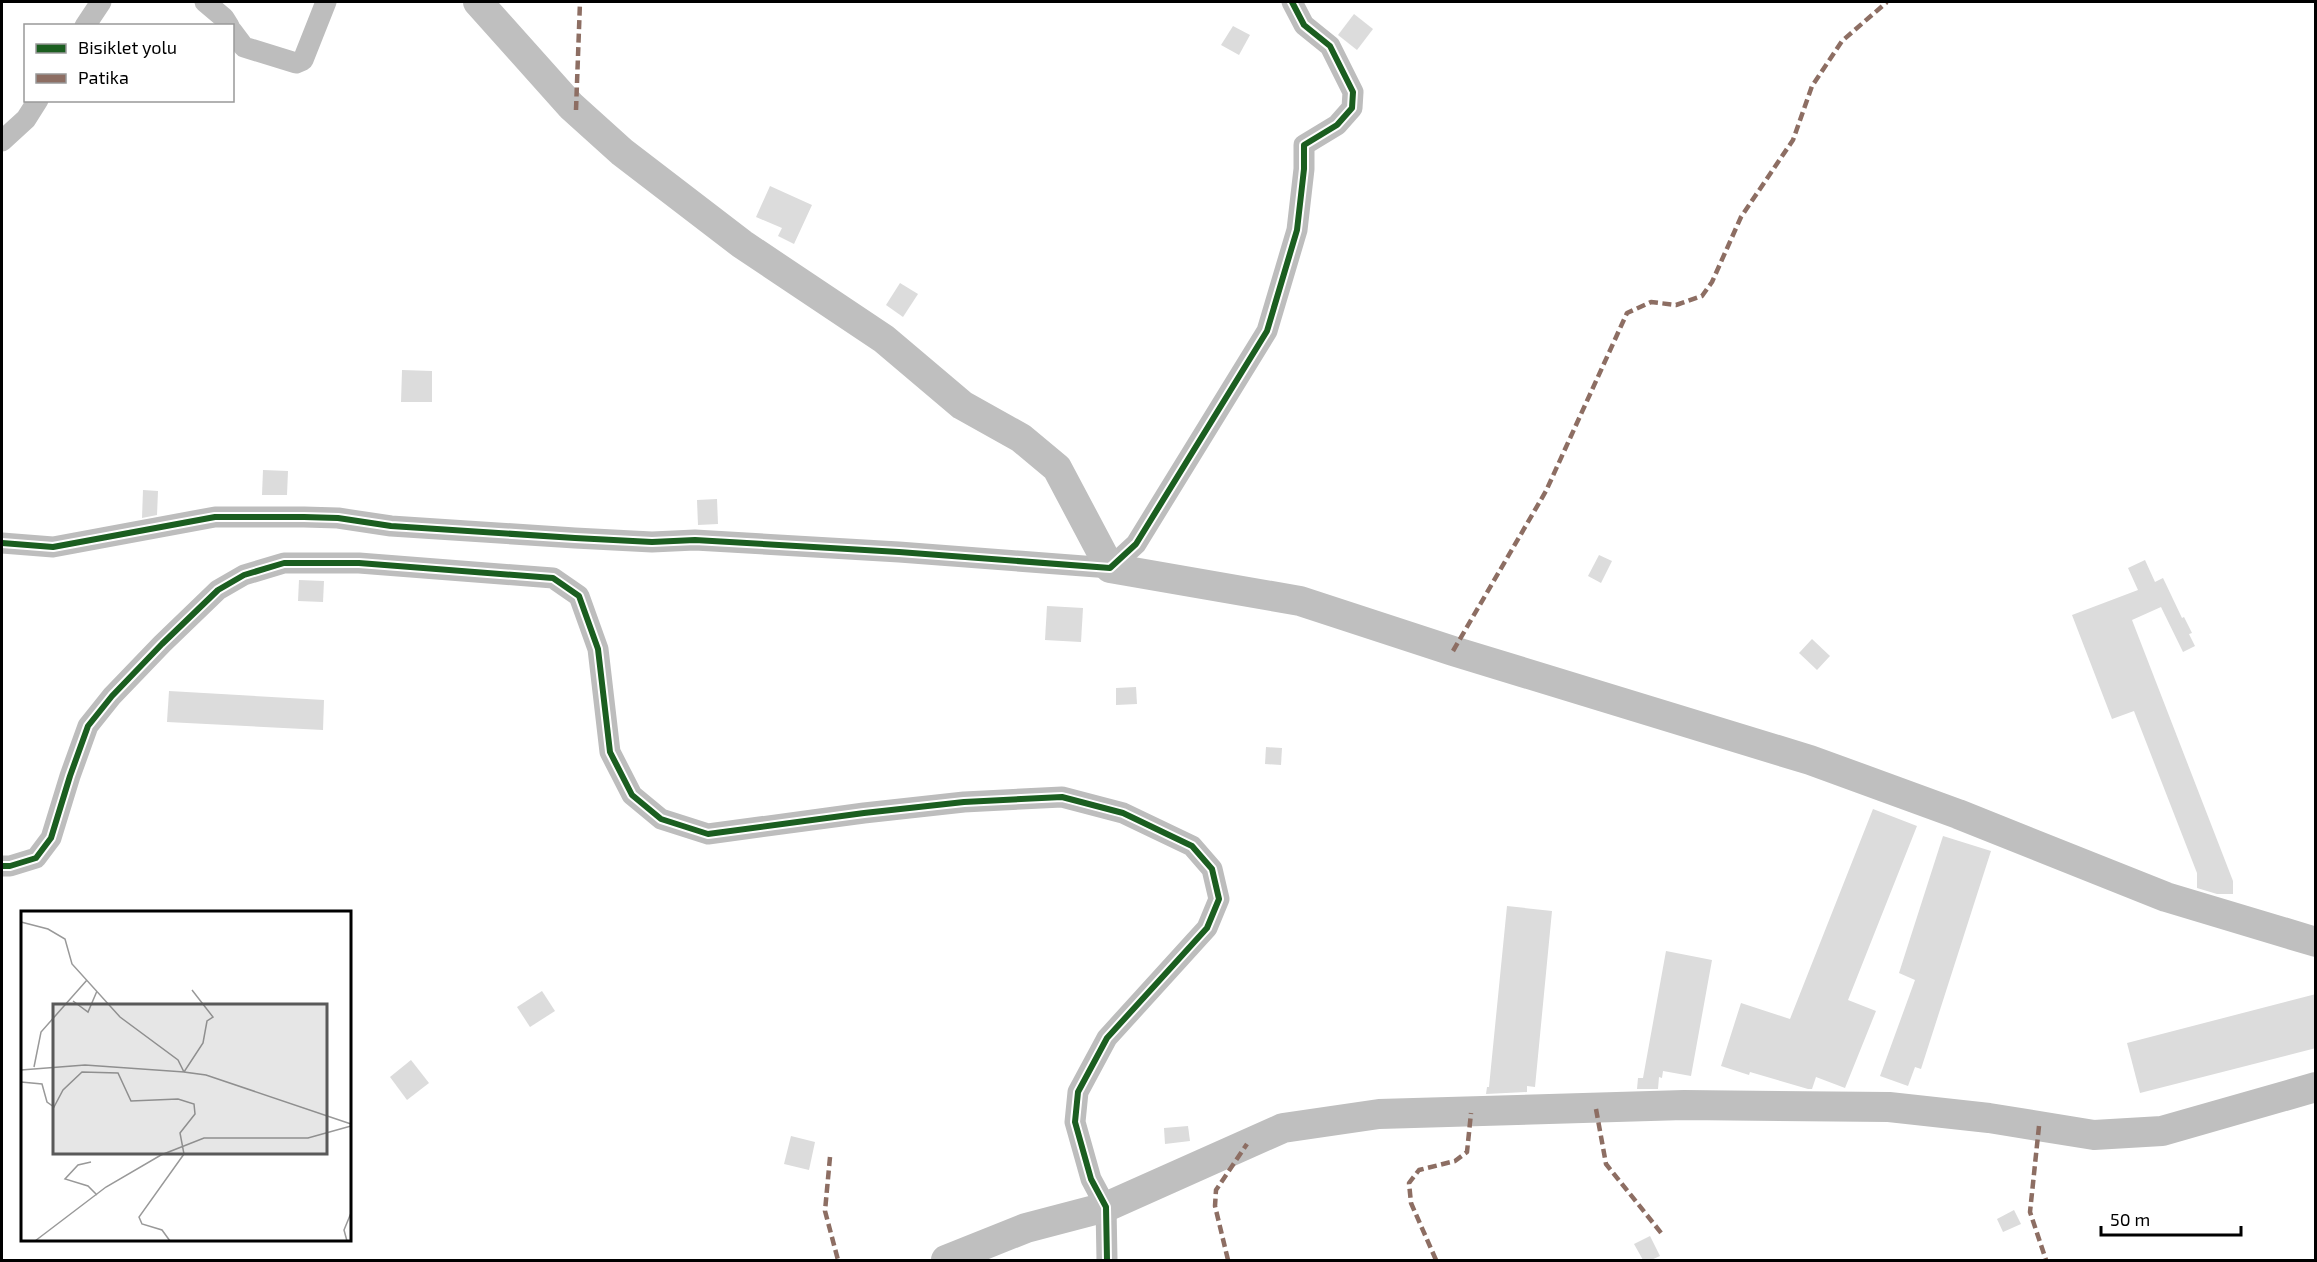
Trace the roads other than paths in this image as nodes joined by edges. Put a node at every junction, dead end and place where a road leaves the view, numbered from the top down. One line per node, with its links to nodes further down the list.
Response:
1 (101, 2): 6 (street)
2 (205, 2): 7 (street)
3 (326, 2): 8 (street)
4 (478, 2): 12 (main road)
5 (1292, 2): 12 (street)
6 (86, 24)
7 (228, 24)
8 (234, 34)
9 (37, 102): 10 (street)
10 (2, 141)
11 (2, 543): 12 (street)
12 (1110, 568): 14 (main road)
13 (2, 866): 16 (street)
14 (2316, 942)
15 (2316, 1087): 16 (main road)
16 (1106, 1207): 17 (main road); 18 (street)
17 (946, 1260)
18 (1107, 1260)

